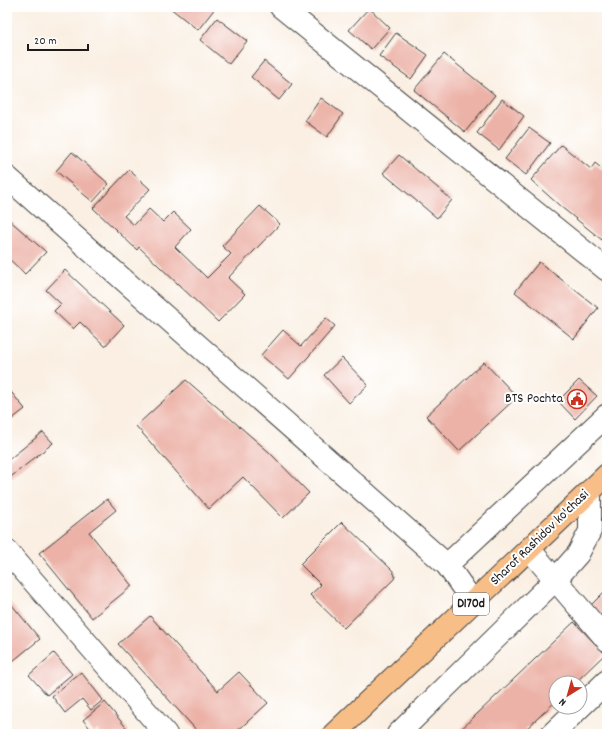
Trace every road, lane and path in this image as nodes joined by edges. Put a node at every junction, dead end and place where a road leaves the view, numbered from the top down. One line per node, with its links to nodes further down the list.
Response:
1 (282, 7): 3 (street)
2 (7, 177): 9 (street)
3 (607, 270)
4 (607, 416): 9 (street)
5 (607, 475): 6 (main road, Sharof Rashidov ko'chasi / D170d)
6 (590, 491): 7 (main road, Sharof Rashidov ko'chasi / D170d); 10 (street)
7 (529, 549): 10 (street); 11 (main road, Sharof Rashidov ko'chasi / D170d)
8 (10, 559): 14 (street)
9 (447, 565): 11 (street)
10 (555, 580): 12 (street); 16 (street)
11 (473, 602): 15 (main road, Sharof Rashidov ko'chasi / D170d)
12 (607, 640)
13 (607, 681): 17 (street)
14 (166, 734)
15 (334, 734)
16 (398, 734)
17 (552, 734)

